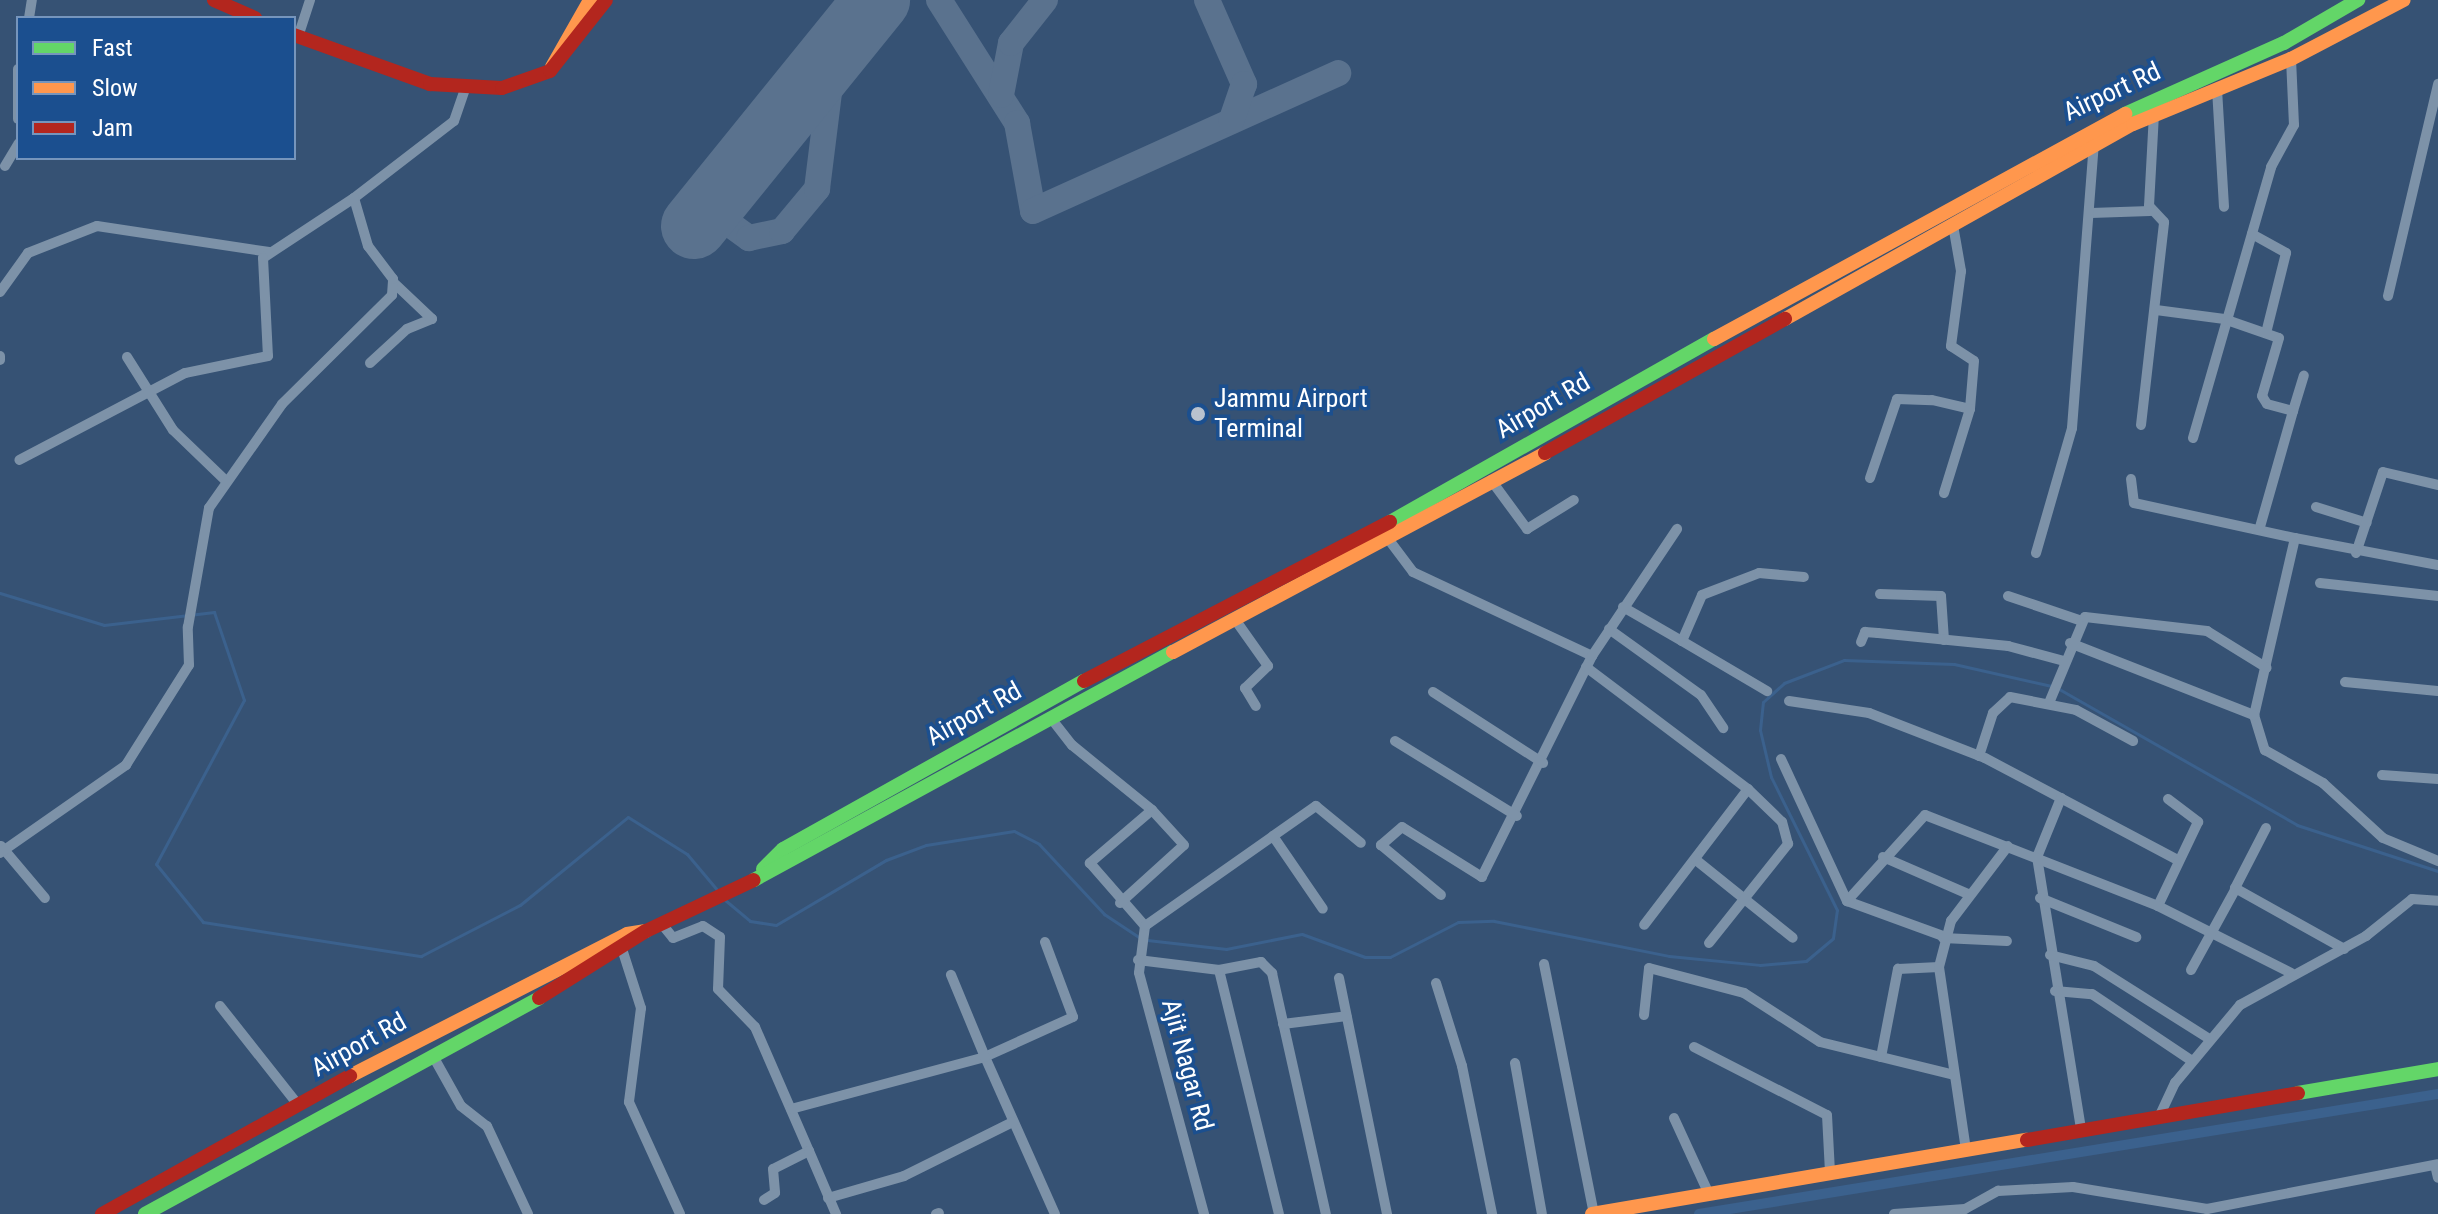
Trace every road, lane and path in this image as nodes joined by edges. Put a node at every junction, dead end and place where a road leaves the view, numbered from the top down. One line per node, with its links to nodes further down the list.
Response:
1 (214, 0): 7 (main road)
2 (310, 0): 8 (street)
3 (590, 0): 10 (main road)
4 (606, 0): 10 (main road)
5 (2358, 0): 105 (main road, Airport Rd)
6 (2404, 0): 9 (main road)
7 (250, 16)
8 (296, 36): 12 (main road)
9 (2291, 59): 13 (main road); 23 (street)
10 (550, 71): 12 (main road)
11 (2438, 84): 27 (street)
12 (465, 89): 18 (street)
13 (2217, 89): 14 (main road); 19 (street)
14 (2154, 114): 15 (main road); 20 (street)
15 (2094, 145): 21 (street); 22 (main road)
16 (16, 147): 17 (street)
17 (5, 166)
18 (354, 198): 24 (street); 25 (street)
19 (2224, 207)
20 (2150, 211): 21 (street); 28 (street)
21 (2091, 213): 53 (street)
22 (1953, 225): 35 (street); 43 (main road)
23 (2252, 234): 29 (street); 30 (street)
24 (269, 252): 26 (street); 34 (street)
25 (395, 284): 32 (street); 42 (street)
26 (0, 292)
27 (2388, 296)
28 (2156, 310): 29 (street); 37 (street)
29 (2224, 319): 30 (street); 38 (street)
30 (2266, 333): 36 (street)
31 (127, 357): 34 (street)
32 (370, 363)
33 (2304, 376): 36 (street)
34 (147, 392): 39 (street); 42 (street)
35 (1970, 409): 40 (street); 45 (street)
36 (2293, 411): 49 (street)
37 (2141, 425)
38 (2193, 438)
39 (19, 460)
40 (1870, 478)
41 (2131, 479): 49 (street)
42 (225, 480): 99 (street)
43 (1491, 480): 46 (street); 52 (main road)
44 (2438, 485): 48 (street)
45 (1944, 493)
46 (1574, 500)
47 (2316, 507): 48 (street)
48 (2367, 523): 54 (street)
49 (2260, 527): 51 (street)
50 (1677, 529): 61 (street)
51 (2295, 538): 54 (street); 72 (street)
52 (1389, 540): 62 (main road); 69 (street)
53 (2036, 553)
54 (2356, 553): 55 (street)
55 (2438, 565)
56 (1804, 577): 66 (street)
57 (2320, 583): 60 (street)
58 (1880, 594): 65 (street)
59 (2008, 596): 63 (street)
60 (2438, 596)
61 (1623, 607): 64 (street); 66 (street)
62 (1233, 617): 79 (street); 81 (main road)
63 (2079, 620): 68 (street); 72 (street)
64 (1609, 629): 69 (street); 82 (street)
65 (1944, 640): 67 (street); 70 (street)
66 (1682, 641): 74 (street)
67 (1861, 642)
68 (2070, 643): 70 (street); 80 (street)
69 (1592, 656): 71 (street)
70 (2064, 661): 78 (street)
71 (1586, 667): 87 (street); 90 (street)
72 (2267, 668): 80 (street)
73 (2345, 682): 75 (street)
74 (1767, 691)
75 (2438, 691)
76 (1433, 692): 87 (street)
77 (1789, 701): 85 (street)
78 (2049, 701): 84 (street); 85 (street)
79 (1256, 706)
80 (2254, 715): 104 (street)
81 (1050, 717): 93 (street); 105 (main road)
82 (1723, 728)
83 (1395, 741): 94 (street)
84 (2133, 741)
85 (1979, 756): 91 (street)
86 (1781, 759): 112 (street)
87 (1543, 763): 94 (street)
88 (2382, 775): 89 (street)
89 (2438, 779)
90 (1748, 789): 102 (street); 111 (street)
91 (2061, 798): 101 (street); 103 (street)
92 (2168, 799): 103 (street)
93 (1152, 810): 114 (street); 114 (street)
94 (1517, 816): 108 (street)
95 (2266, 828): 106 (street)
96 (1273, 836): 97 (street); 116 (street); 119 (street)
97 (1361, 843)
98 (2008, 846): 100 (street); 101 (street); 107 (street)
99 (1, 849): 109 (street)
100 (1883, 857): 107 (street); 112 (street)
101 (2037, 857): 110 (street); 115 (street)
102 (1696, 860): 111 (street); 118 (street)
103 (2178, 860): 115 (street)
104 (2438, 861)
105 (757, 872): 117 (main road)
106 (2236, 888): 120 (street); 128 (street)
107 (1968, 894): 122 (street)
108 (1441, 895)
109 (45, 898)
110 (2040, 898): 123 (street); 130 (street)
111 (1745, 899): 124 (street); 127 (street)
112 (1847, 901): 122 (street)
113 (2438, 901): 128 (street)
114 (1120, 903): 119 (street)
115 (2158, 906): 120 (street)
116 (1323, 909)
117 (661, 923): 121 (main road); 155 (street)
118 (1644, 925)
119 (1144, 928): 131 (street, Ajit Nagar Rd)
120 (2213, 928): 135 (street); 136 (street)
121 (646, 931): 129 (main road); 154 (main road, Airport Rd)
122 (1943, 937): 125 (street); 133 (street)
123 (2136, 937)
124 (1793, 938)
125 (2007, 941)
126 (1045, 942): 148 (street)
127 (1709, 943)
128 (2344, 949): 136 (street)
129 (623, 952): 147 (main road); 171 (street)
130 (2050, 955): 140 (street); 145 (street)
131 (1138, 957): 134 (street); 174 (street, Ajit Nagar Rd)
132 (1544, 964): 180 (street)
133 (1939, 967): 149 (street); 153 (street)
134 (1219, 970): 144 (street); 175 (street)
135 (2191, 970)
136 (2291, 973): 145 (street)
137 (951, 975): 148 (street)
138 (1339, 978): 143 (street)
139 (1436, 983): 178 (street)
140 (2055, 991): 150 (street); 159 (street)
141 (220, 1006): 154 (street)
142 (1644, 1015): 149 (street)
143 (1347, 1016): 144 (street); 177 (street)
144 (1283, 1024): 176 (street)
145 (2208, 1038): 150 (street)
146 (1694, 1047): 163 (street)
147 (433, 1056): 169 (main road); 170 (street)
148 (985, 1057): 155 (street); 158 (street)
149 (1881, 1057): 153 (street)
150 (2192, 1061): 156 (street)
151 (1515, 1063): 179 (street)
152 (2438, 1069): 156 (main road)
153 (1954, 1075): 160 (street)
154 (299, 1106): 168 (main road, Airport Rd)
155 (791, 1109): 161 (street)
156 (2159, 1117): 159 (main road)
157 (1674, 1118): 165 (street)
158 (1013, 1122): 166 (street); 173 (street)
159 (2081, 1130): 160 (main road)
160 (1966, 1150): 163 (main road)
161 (809, 1151): 166 (street); 167 (street)
162 (2437, 1165): 164 (street); 181 (street)
163 (1830, 1173): 165 (main road)
164 (2438, 1178)
165 (1709, 1194): 180 (main road)
166 (828, 1198): 172 (street)
167 (764, 1200)
168 (102, 1214)
169 (145, 1214)
170 (528, 1214)
171 (680, 1214)
172 (836, 1214)
173 (1055, 1214)
174 (1204, 1214)
175 (1279, 1214)
176 (1326, 1214)
177 (1387, 1214)
178 (1492, 1214)
179 (1542, 1214)
180 (1593, 1214)
181 (1894, 1214)

